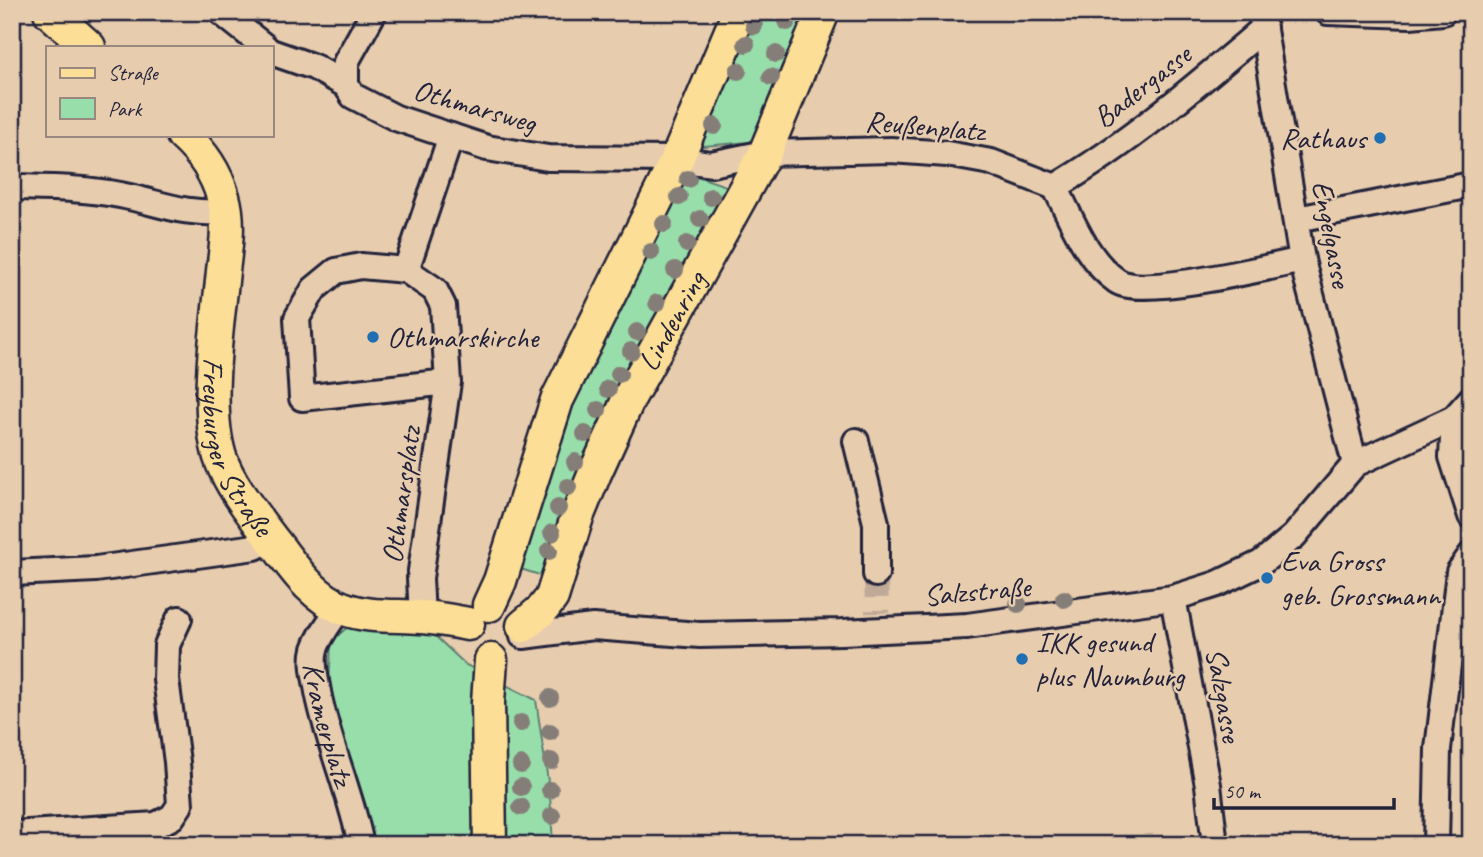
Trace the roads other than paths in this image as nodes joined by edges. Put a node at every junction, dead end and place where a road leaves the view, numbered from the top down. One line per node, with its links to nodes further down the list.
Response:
1 (50, 12): 10 (main road)
2 (221, 12): 11 (street)
3 (374, 12): 13 (street)
4 (739, 12): 17 (main road)
5 (823, 12): 16 (main road, Lindenring)
6 (1328, 12): 8 (street)
7 (1443, 12): 8 (street)
8 (1410, 13)
9 (1262, 20): 20 (street, Badergasse); 22 (street, Engelgasse)
10 (88, 46)
11 (264, 46)
12 (273, 53): 13 (street, Othmarsweg)
13 (346, 85): 15 (street, Othmarsweg)
14 (184, 136): 21 (main road, Freyburger Straße)
15 (451, 136): 17 (street, Othmarsweg); 24 (street)
16 (765, 153): 17 (street, Reußenplatz); 20 (street, Reußenplatz); 40 (main road, Lindenring)
17 (677, 159): 37 (main road)
18 (1471, 185): 22 (street)
19 (12, 187): 21 (street)
20 (1055, 187): 23 (street)
21 (226, 212): 31 (main road, Freyburger Straße)
22 (1297, 219): 23 (street, Engelgasse)
23 (1302, 260): 29 (street, Engelgasse)
24 (406, 270): 25 (street, Othmarsplatz); 25 (street, Othmarsplatz)
25 (447, 382): 38 (street, Othmarsplatz)
26 (1471, 400): 27 (street)
27 (1454, 418): 29 (street); 30 (street)
28 (856, 441): 34 (street)
29 (1355, 464): 35 (street, Salzstraße)
30 (1471, 516)
31 (272, 538): 33 (street); 36 (main road, Freyburger Straße)
32 (1471, 555): 46 (street)
33 (12, 573)
34 (876, 574)
35 (1173, 598): 40 (street, Salzstraße); 45 (street, Salzgasse)
36 (340, 607): 38 (main road, Freyburger Straße); 43 (street, Kramerplatz)
37 (479, 614): 38 (main road, Freyburger Straße); 40 (main road); 41 (main road)
38 (422, 617)
39 (179, 619): 42 (street)
40 (523, 631): 41 (main road)
41 (491, 660): 44 (main road)
42 (12, 834)
43 (361, 845)
44 (490, 845)
45 (1215, 845)
46 (1436, 845)

